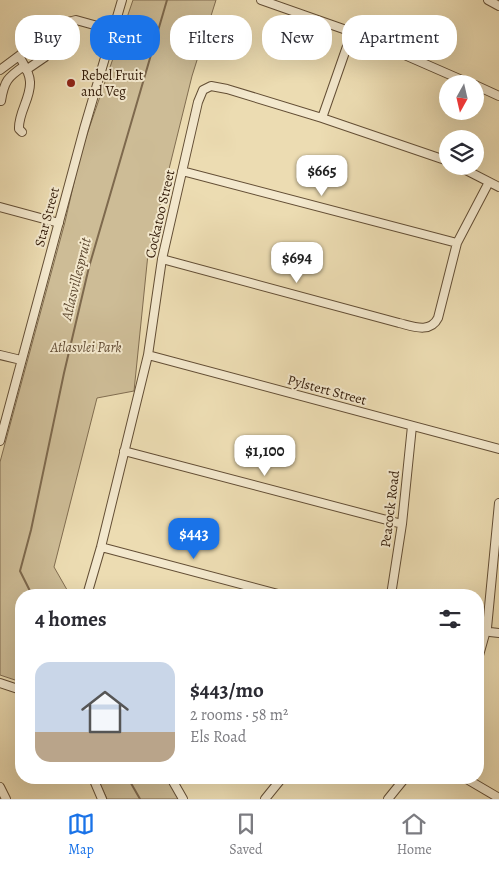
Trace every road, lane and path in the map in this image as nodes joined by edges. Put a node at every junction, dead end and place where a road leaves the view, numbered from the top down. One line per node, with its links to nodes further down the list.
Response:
1 (122, 0): 5 (street, Star Street)
2 (262, 0): 6 (street)
3 (488, 0): 4 (street)
4 (499, 6)
5 (117, 15)
6 (342, 28)
7 (15, 59): 14 (street)
8 (21, 60): 13 (street)
9 (40, 60): 13 (street)
10 (104, 60): 27 (street, Star Street)
11 (342, 60): 19 (street)
12 (416, 60): 15 (street)
13 (25, 68): 18 (street); 20 (street)
14 (0, 70)
15 (450, 75)
16 (484, 89): 17 (street)
17 (499, 96)
18 (1, 101)
19 (322, 118): 21 (street, Cockatoo Street); 22 (street, Cockatoo Street)
20 (22, 132)
21 (439, 158)
22 (182, 171): 28 (street); 29 (street, Cockatoo Street)
23 (475, 175): 24 (street)
24 (489, 182): 25 (street); 28 (street)
25 (499, 187)
26 (0, 207): 27 (street)
27 (59, 223): 32 (street, Star Street)
28 (457, 244): 29 (street)
29 (162, 259): 31 (street, Cockatoo Street)
30 (0, 355): 32 (street)
31 (148, 356): 33 (street, Pylstert Street); 36 (street, Cockatoo Street)
32 (21, 360): 34 (street, Star Street)
33 (412, 426): 35 (street, Pylstert Street); 38 (street, Peacock Road)
34 (0, 441)
35 (499, 449)
36 (124, 451): 38 (street); 39 (street, Cockatoo Street)
37 (499, 504): 40 (street)
38 (402, 524): 43 (street, Peacock Road)
39 (101, 546): 41 (street, Cockatoo Street); 42 (street)
40 (496, 553): 44 (street)
41 (89, 589)
42 (260, 589)
43 (392, 589)
44 (487, 631): 45 (street); 46 (street)
45 (499, 634)
46 (484, 640)
47 (0, 683): 48 (street)
48 (15, 688)
49 (96, 784): 57 (street)
50 (174, 784): 58 (street)
51 (277, 784): 59 (street)
52 (400, 784): 60 (street)
53 (475, 784): 55 (street)
54 (0, 787): 56 (street)
55 (499, 798)
56 (6, 799)
57 (102, 799)
58 (183, 799)
59 (265, 799)
60 (388, 799)

